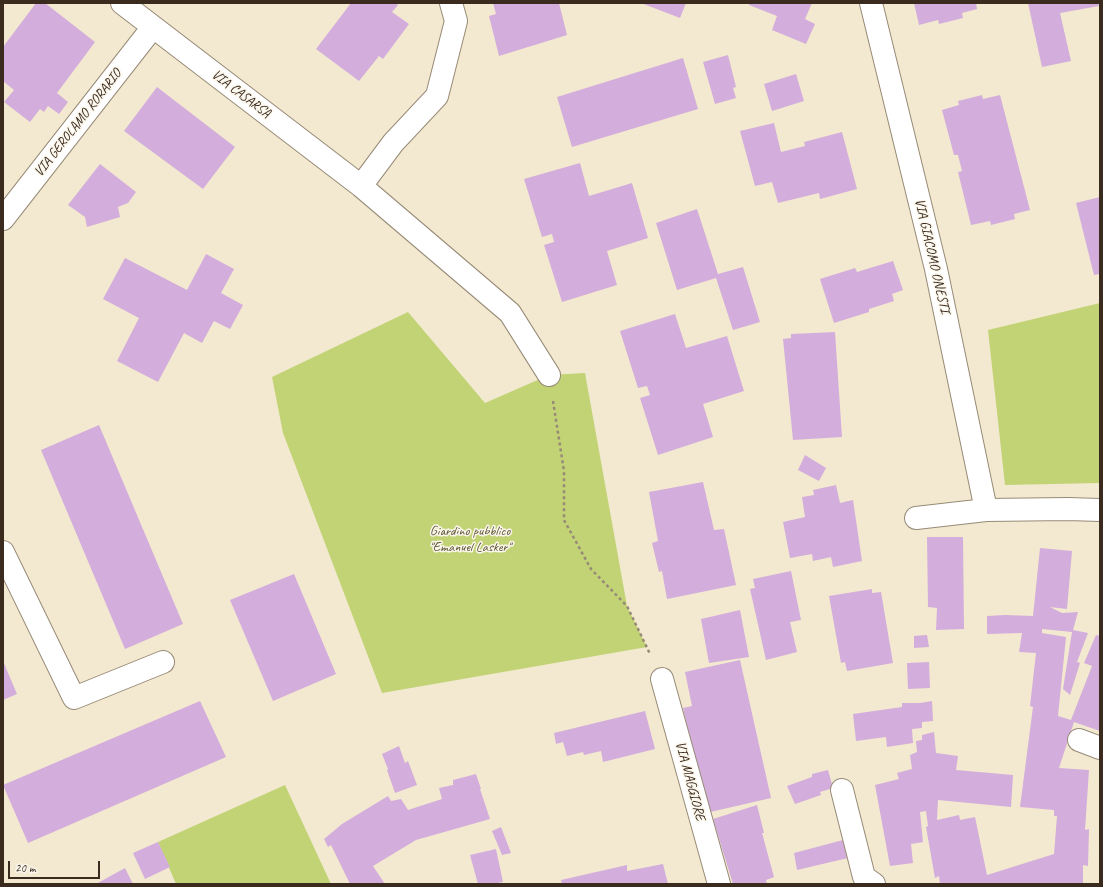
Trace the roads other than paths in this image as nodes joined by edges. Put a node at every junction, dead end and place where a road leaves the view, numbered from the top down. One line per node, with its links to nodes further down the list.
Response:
1 (122, 3): 4 (street, VIA CASARSA)
2 (451, 3): 5 (street)
3 (871, 3): 8 (street, VIA GIACOMO ONESTI)
4 (153, 27): 5 (street, VIA CASARSA); 6 (street, VIA GEROLAMO RORARIO)
5 (361, 186): 7 (street, VIA CASARSA)
6 (3, 219)
7 (549, 375)
8 (986, 510): 9 (street); 10 (street)
9 (1100, 510)
10 (916, 518)
11 (3, 552): 12 (street)
12 (163, 662)
13 (662, 679): 17 (street, VIA MAGGIORE)
14 (1079, 740): 15 (street)
15 (1100, 748)
16 (842, 790): 18 (street)
17 (719, 884)
18 (874, 884)

